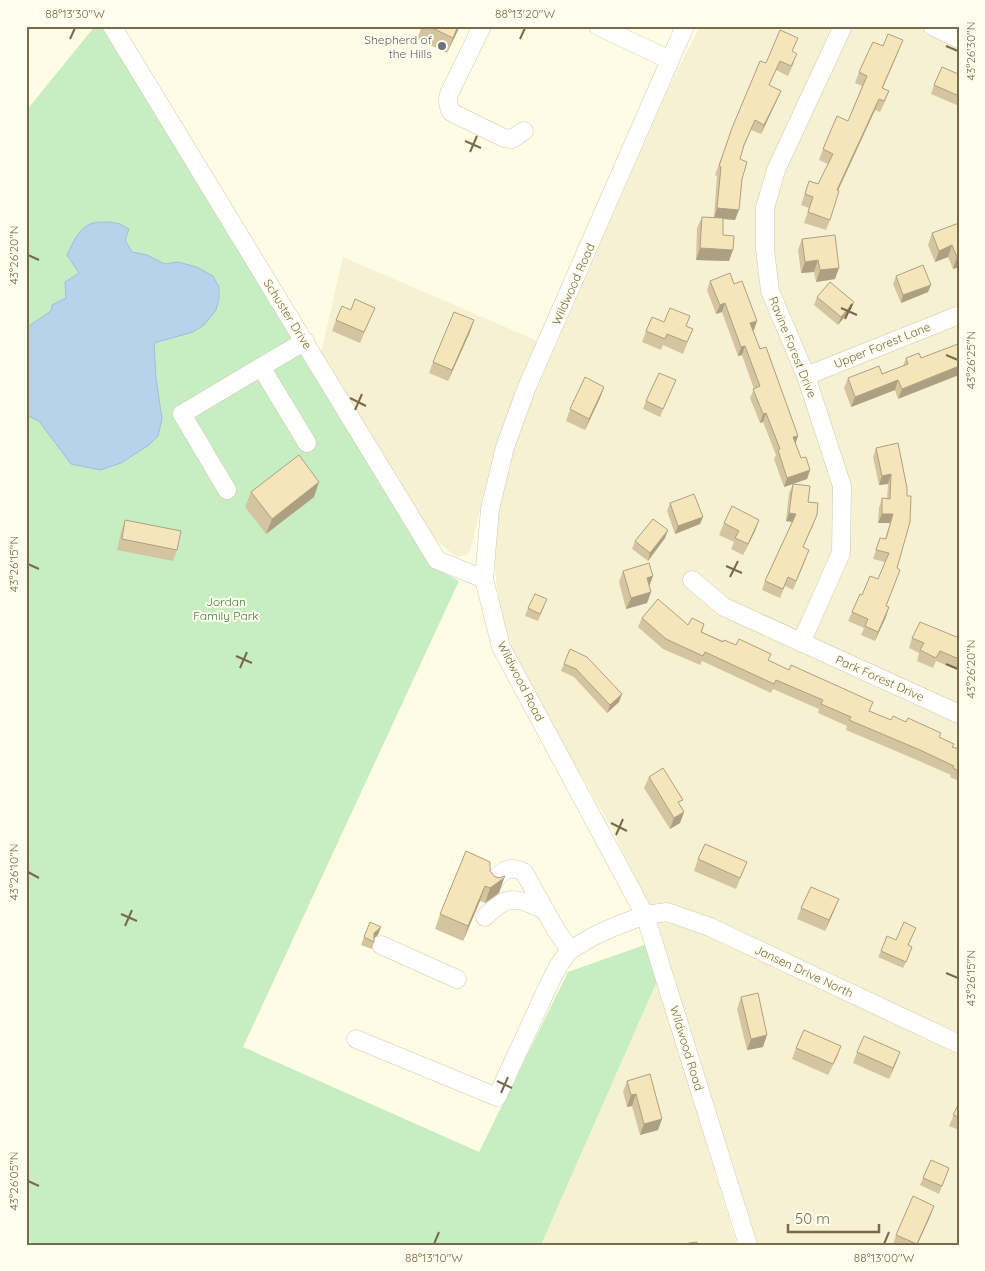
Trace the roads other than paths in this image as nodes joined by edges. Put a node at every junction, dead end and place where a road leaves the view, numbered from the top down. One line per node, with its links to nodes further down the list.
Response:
1 (112, 26): 11 (street, Schuster Drive)
2 (482, 26): 9 (street)
3 (598, 26): 8 (street)
4 (685, 26): 8 (street, Wildwood Road)
5 (844, 26): 13 (street, Ravine Forest Drive)
6 (932, 26): 7 (street)
7 (959, 38)
8 (670, 60): 16 (street, Wildwood Road)
9 (524, 131)
10 (959, 315): 13 (street, Upper Forest Lane)
11 (305, 341): 12 (street); 16 (street, Schuster Drive)
12 (261, 367): 14 (street); 15 (street)
13 (806, 376): 18 (street, Ravine Forest Drive)
14 (306, 443)
15 (227, 490)
16 (484, 579): 22 (street, Wildwood Road)
17 (692, 580): 18 (street, Park Forest Drive)
18 (802, 643): 19 (street, Park Forest Drive)
19 (959, 714)
20 (494, 882): 21 (street)
21 (546, 911): 23 (street); 25 (street)
22 (645, 915): 25 (street, Jansen Drive North); 28 (street, Jansen Drive North); 29 (street, Wildwood Road)
23 (485, 917)
24 (381, 945): 26 (street)
25 (570, 950): 27 (street)
26 (457, 979)
27 (356, 1038)
28 (959, 1044)
29 (748, 1245)

